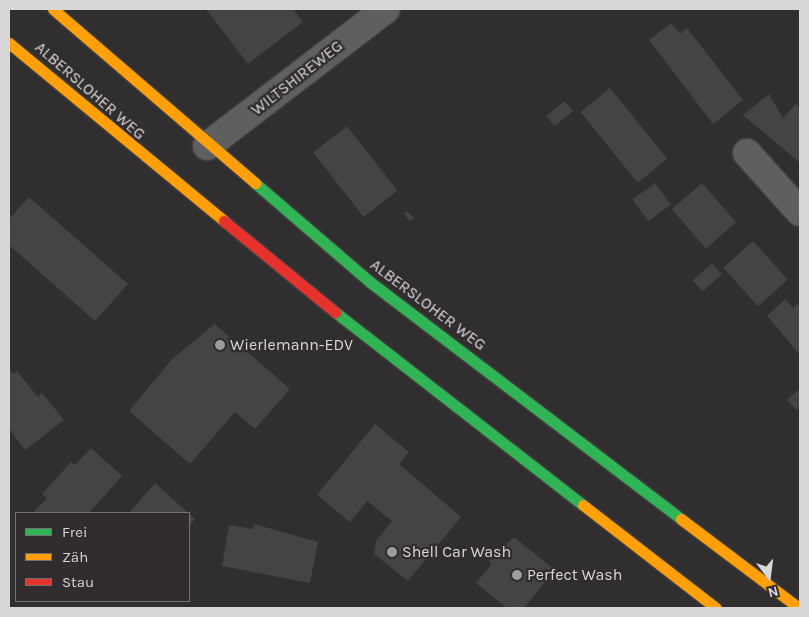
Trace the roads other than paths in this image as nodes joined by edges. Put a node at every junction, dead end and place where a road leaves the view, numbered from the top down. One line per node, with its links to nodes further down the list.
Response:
1 (53, 9): 4 (main road, ALBERSLOHER WEG)
2 (386, 9): 4 (street, WILTSHIREWEG)
3 (9, 43): 7 (main road, ALBERSLOHER WEG)
4 (207, 146): 8 (main road, ALBERSLOHER WEG)
5 (748, 153): 6 (street)
6 (800, 212)
7 (716, 608)
8 (799, 608)

